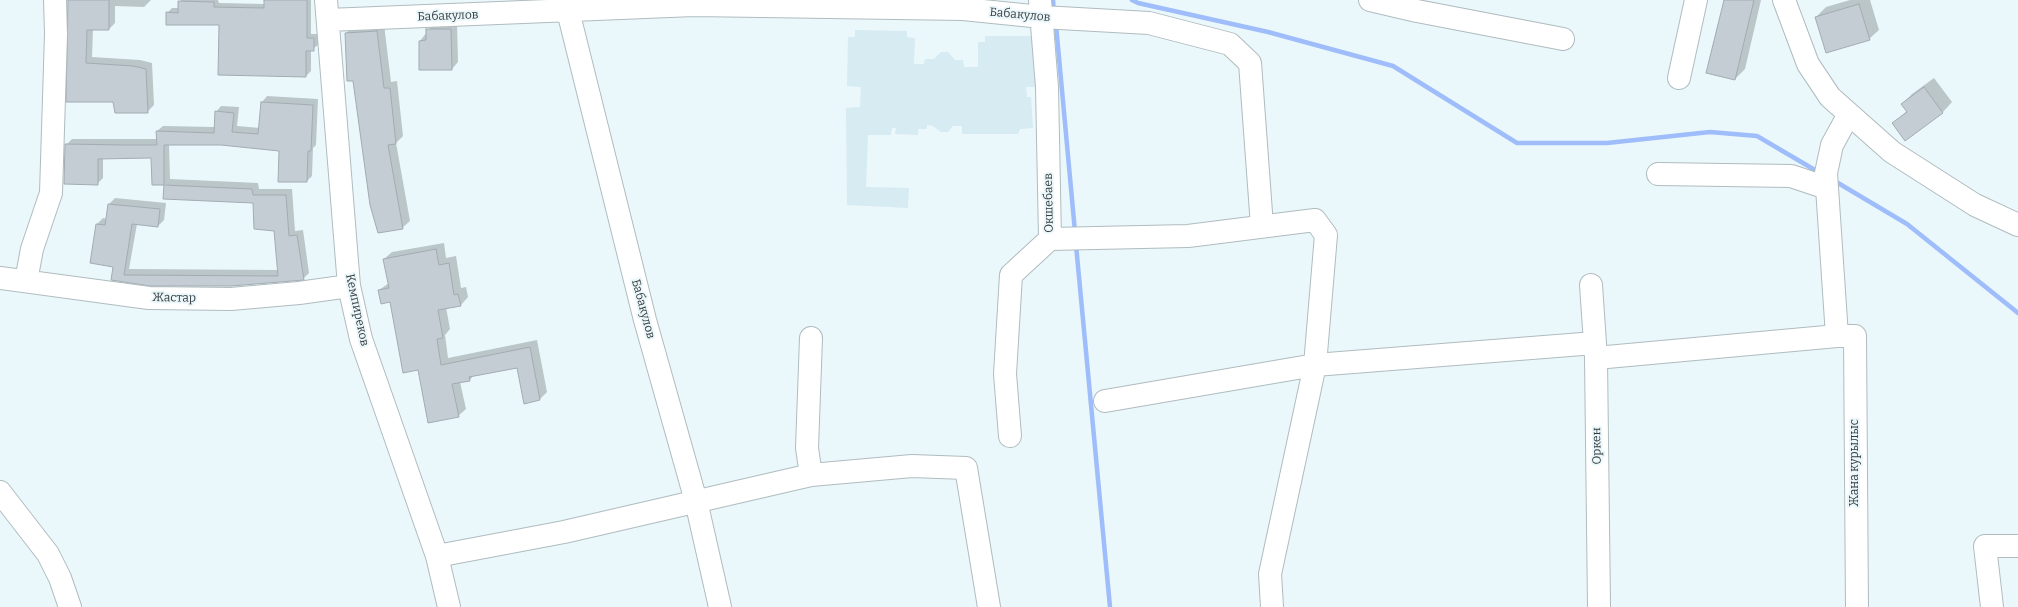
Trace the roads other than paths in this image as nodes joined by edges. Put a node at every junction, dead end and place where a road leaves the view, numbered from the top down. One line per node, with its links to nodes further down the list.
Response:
1 (55, 0): 19 (street)
2 (1370, 0): 6 (street)
3 (1696, 0): 11 (street)
4 (1784, 0): 12 (street)
5 (694, 2): 7 (street, Бабакулов); 9 (street, Бабакулов)
6 (1418, 6): 10 (street)
7 (1041, 9): 16 (street, Бабакулов); 17 (street, Окшебаев)
8 (327, 10): 9 (street, Бабакулов); 21 (street, Кемпиреков)
9 (568, 11): 30 (street, Бабакулов)
10 (1563, 39)
11 (1679, 78)
12 (1849, 114): 14 (street); 15 (street)
13 (1658, 174): 14 (street)
14 (1827, 188): 22 (street)
15 (2018, 225)
16 (1262, 226): 17 (street); 25 (street)
17 (1050, 239): 27 (street, Окшебаев)
18 (0, 278): 19 (street, Жастар)
19 (26, 281): 21 (street, Жастар)
20 (1591, 285): 24 (street, Оркен)
21 (349, 286): 32 (street, Кемпиреков)
22 (1837, 336): 24 (street, Жана курылыс); 39 (street, Жана курылыс)
23 (811, 338): 28 (street)
24 (1595, 350): 25 (street, Жана курылыс); 38 (street, Оркен)
25 (1314, 365): 26 (street, Жана курылыс); 37 (street)
26 (1106, 401)
27 (1010, 436)
28 (811, 475): 30 (street); 36 (street)
29 (0, 492): 33 (street)
30 (696, 501): 32 (street); 35 (street, Бабакулов)
31 (2018, 546): 40 (street)
32 (437, 556): 34 (street, Кемпиреков)
33 (70, 607)
34 (449, 607)
35 (720, 607)
36 (989, 607)
37 (1272, 607)
38 (1599, 607)
39 (1857, 607)
40 (1992, 607)

